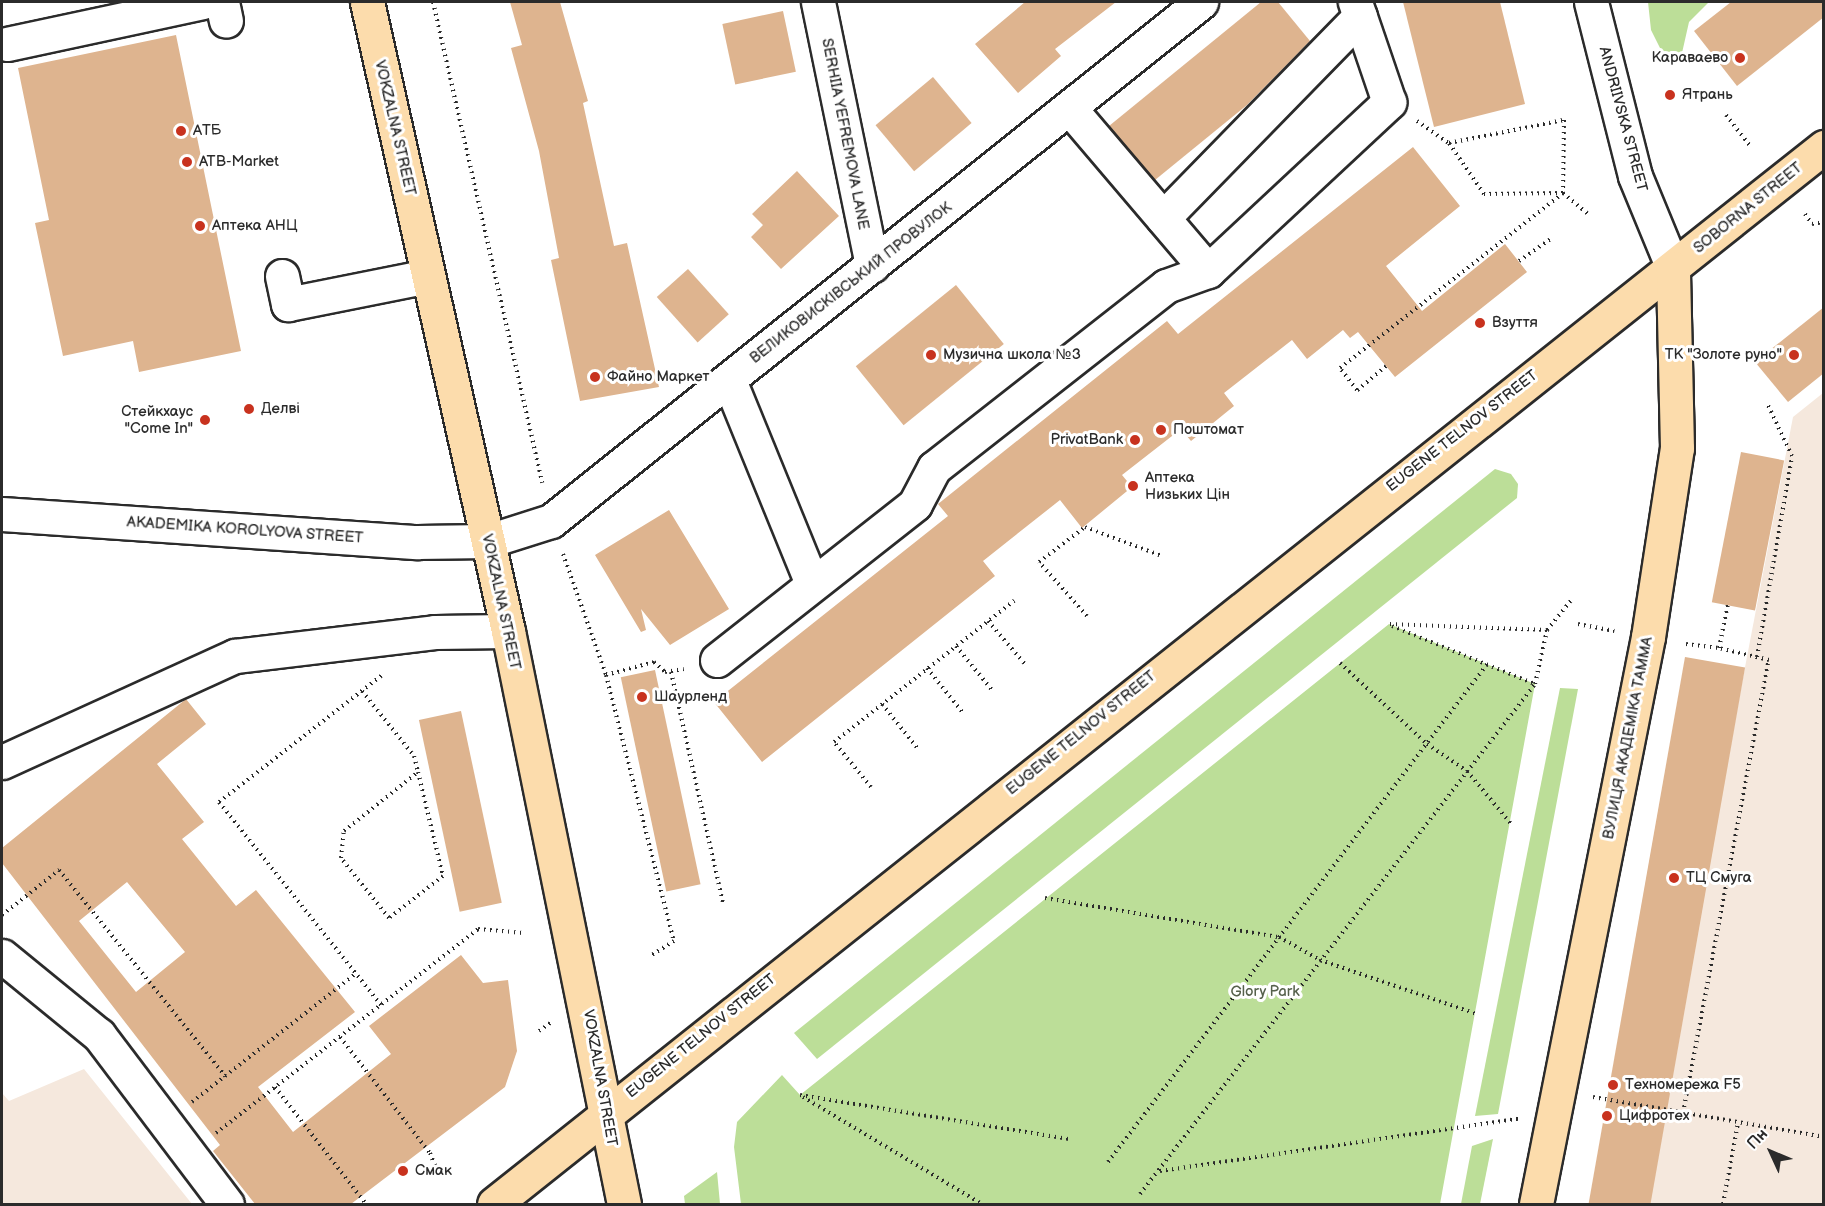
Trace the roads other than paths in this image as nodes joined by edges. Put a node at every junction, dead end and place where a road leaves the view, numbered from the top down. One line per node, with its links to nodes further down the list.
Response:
1 (367, 2): 15 (main road, VOKZALNA STREET)
2 (818, 2): 11 (street, SERHIIA YEFREMOVA LANE)
3 (1591, 2): 12 (street, ANDRIIVSKA STREET)
4 (1195, 4): 8 (street, ВЕЛИКОВИСКІВСЬКИЙ ПРОВУЛОК)
5 (217, 8): 7 (street)
6 (1357, 9): 10 (street); 13 (street)
7 (7, 44)
8 (1071, 110): 10 (street); 11 (street, ВЕЛИКОВИСКІВСЬКИЙ ПРОВУЛОК)
9 (1824, 147): 12 (main road, SOBORNA STREET)
10 (1163, 218): 13 (street)
11 (872, 266): 16 (street, ВЕЛИКОВИСКІВСЬКИЙ ПРОВУЛОК)
12 (1673, 268): 24 (main road, EUGENE TELNOV STREET); 28 (main road, ВУЛИЦЯ АКАДЕМІКА ТАММА)
13 (1208, 271): 19 (street)
14 (282, 276): 15 (street)
15 (428, 276): 18 (main road, VOKZALNA STREET)
16 (729, 380): 18 (street, ВЕЛИКОВИСКІВСЬКИЙ ПРОВУЛОК); 19 (street)
17 (2, 514): 18 (street, AKADEMIKA KOROLYOVA STREET)
18 (488, 541): 20 (main road, VOKZALNA STREET)
19 (811, 581): 21 (street)
20 (508, 631): 22 (street); 24 (main road, VOKZALNA STREET)
21 (717, 660)
22 (2, 762)
23 (2, 956): 25 (street)
24 (605, 1113): 26 (main road, EUGENE TELNOV STREET); 27 (main road, VOKZALNA STREET)
25 (227, 1204)
26 (494, 1204)
27 (624, 1204)
28 (1536, 1204)

